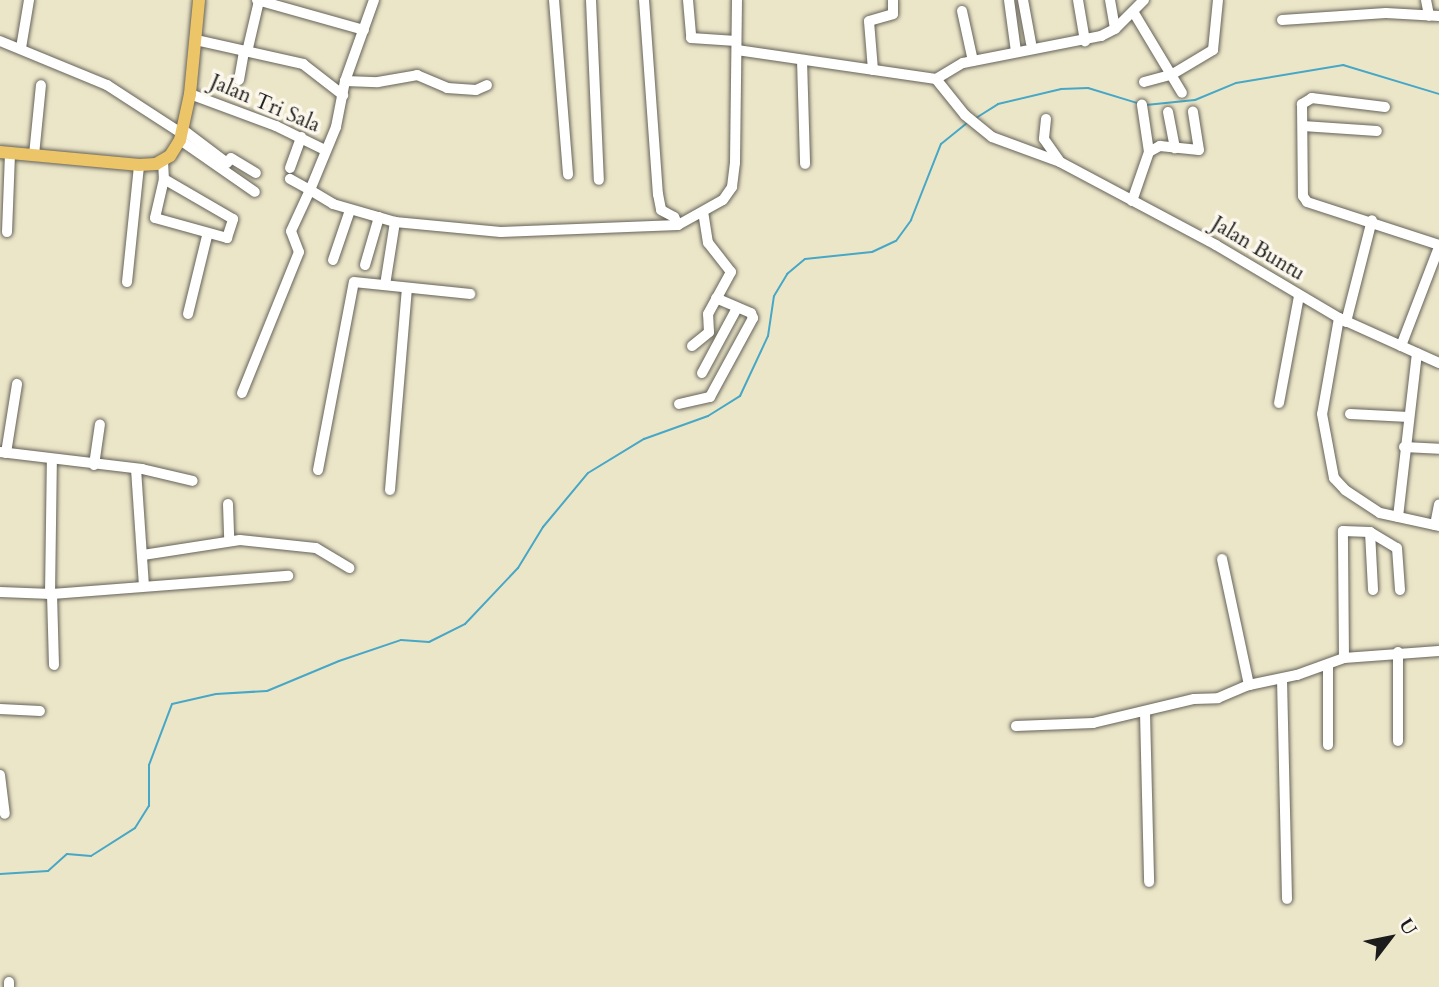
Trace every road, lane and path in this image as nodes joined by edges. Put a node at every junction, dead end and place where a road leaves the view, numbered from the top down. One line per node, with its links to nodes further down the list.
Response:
1 (29, 0): 29 (street)
2 (199, 0): 25 (main road)
3 (258, 0): 23 (street); 30 (street)
4 (374, 0): 23 (street)
5 (554, 0): 64 (street)
6 (590, 0): 66 (street)
7 (644, 0): 75 (street)
8 (688, 0): 28 (street)
9 (737, 0): 28 (street)
10 (893, 0): 34 (street)
11 (1009, 0): 31 (street)
12 (1023, 0): 27 (street)
13 (1078, 0): 26 (street)
14 (1110, 0): 22 (street)
15 (1144, 0): 19 (street)
16 (1218, 0): 35 (street)
17 (1426, 0): 20 (street)
18 (962, 11): 33 (street)
19 (1134, 13): 22 (street); 35 (street)
20 (1434, 16): 21 (street)
21 (1282, 20)
22 (1115, 29): 26 (street)
23 (364, 30): 38 (street)
24 (0, 40): 29 (street)
25 (196, 40): 30 (street); 43 (main road)
26 (1084, 41): 31 (street)
27 (1031, 43)
28 (736, 45): 32 (street); 71 (street)
29 (21, 48): 52 (street)
30 (245, 52): 37 (street); 44 (street)
31 (1016, 52): 33 (street)
32 (803, 60): 34 (street); 61 (street)
33 (973, 61): 36 (street)
34 (873, 70): 36 (street)
35 (1171, 75): 39 (street); 42 (street)
36 (936, 79): 60 (street, Jalan Buntu)
37 (239, 80)
38 (345, 80): 41 (street); 44 (street)
39 (1144, 82)
40 (41, 85): 58 (street)
41 (487, 85)
42 (1182, 93)
43 (190, 94): 52 (main road); 53 (street, Jalan Tri Sala)
44 (343, 95): 55 (street)
45 (1142, 105): 56 (street)
46 (1385, 107): 50 (street)
47 (1193, 111): 54 (street)
48 (1168, 112): 54 (street)
49 (1046, 119): 60 (street)
50 (1303, 125): 51 (street); 73 (street)
51 (1377, 131)
52 (181, 134): 59 (main road); 63 (street); 68 (street)
53 (301, 137): 55 (street, Jalan Tri Sala); 67 (street)
54 (1175, 148): 56 (street)
55 (325, 150): 67 (street)
56 (1149, 152): 69 (street)
57 (5, 153): 58 (main road); 76 (street)
58 (34, 155): 62 (main road)
59 (163, 161): 62 (main road); 65 (street)
60 (1059, 161): 69 (street, Jalan Buntu)
61 (804, 164)
62 (139, 165): 81 (street)
63 (256, 173)
64 (568, 174)
65 (164, 179): 77 (street); 77 (street)
66 (599, 180)
67 (310, 190): 70 (street); 96 (street)
68 (255, 192)
69 (1132, 201): 85 (street, Jalan Buntu)
70 (350, 210): 72 (street); 79 (street)
71 (703, 213): 75 (street); 86 (street)
72 (379, 217): 74 (street); 80 (street)
73 (1373, 220): 78 (street); 89 (street)
74 (395, 222): 75 (street); 82 (street)
75 (678, 225)
76 (7, 232)
77 (207, 236): 88 (street)
78 (1439, 246): 90 (street)
79 (333, 260)
80 (365, 265)
81 (127, 282)
82 (384, 285): 83 (street); 108 (street)
83 (407, 289): 84 (street); 110 (street)
84 (470, 294)
85 (1299, 296): 89 (street, Jalan Buntu); 97 (street)
86 (716, 298): 87 (street); 91 (street)
87 (737, 308): 94 (street); 98 (street)
88 (188, 314)
89 (1343, 320): 90 (street, Jalan Buntu); 113 (street)
90 (1401, 345): 92 (street, Jalan Buntu)
91 (692, 346)
92 (1417, 353): 93 (street, Jalan Buntu); 100 (street)
93 (1439, 363)
94 (702, 373)
95 (17, 384): 104 (street)
96 (242, 393)
97 (1279, 403)
98 (679, 404)
99 (1350, 414): 100 (street)
100 (1409, 417): 102 (street)
101 (100, 424): 106 (street)
102 (1404, 447): 103 (street); 113 (street)
103 (1439, 449)
104 (3, 452): 105 (street)
105 (52, 460): 106 (street); 125 (street)
106 (94, 465): 107 (street)
107 (136, 469): 109 (street); 117 (street)
108 (318, 470)
109 (193, 481)
110 (390, 490)
111 (228, 504): 116 (street)
112 (1439, 504): 114 (street)
113 (1398, 517): 114 (street)
114 (1437, 525)
115 (1370, 532): 122 (street); 123 (street); 128 (street)
116 (229, 541): 117 (street); 119 (street)
117 (143, 555): 121 (street)
118 (1222, 559): 132 (street)
119 (349, 568)
120 (288, 576): 121 (street)
121 (144, 586): 125 (street)
122 (1373, 590)
123 (1400, 590)
124 (0, 592): 125 (street)
125 (51, 595): 129 (street)
126 (1439, 651): 127 (street)
127 (1398, 652): 128 (street); 137 (street)
128 (1344, 658): 130 (street)
129 (54, 665)
130 (1328, 665): 131 (street); 138 (street)
131 (1282, 679): 132 (street); 142 (street)
132 (1249, 685): 135 (street)
133 (0, 709): 134 (street)
134 (40, 711)
135 (1145, 713): 136 (street); 141 (street)
136 (1016, 726)
137 (1398, 741)
138 (1328, 745)
139 (0, 775): 140 (street)
140 (5, 814)
141 (1149, 882)
142 (1287, 899)

